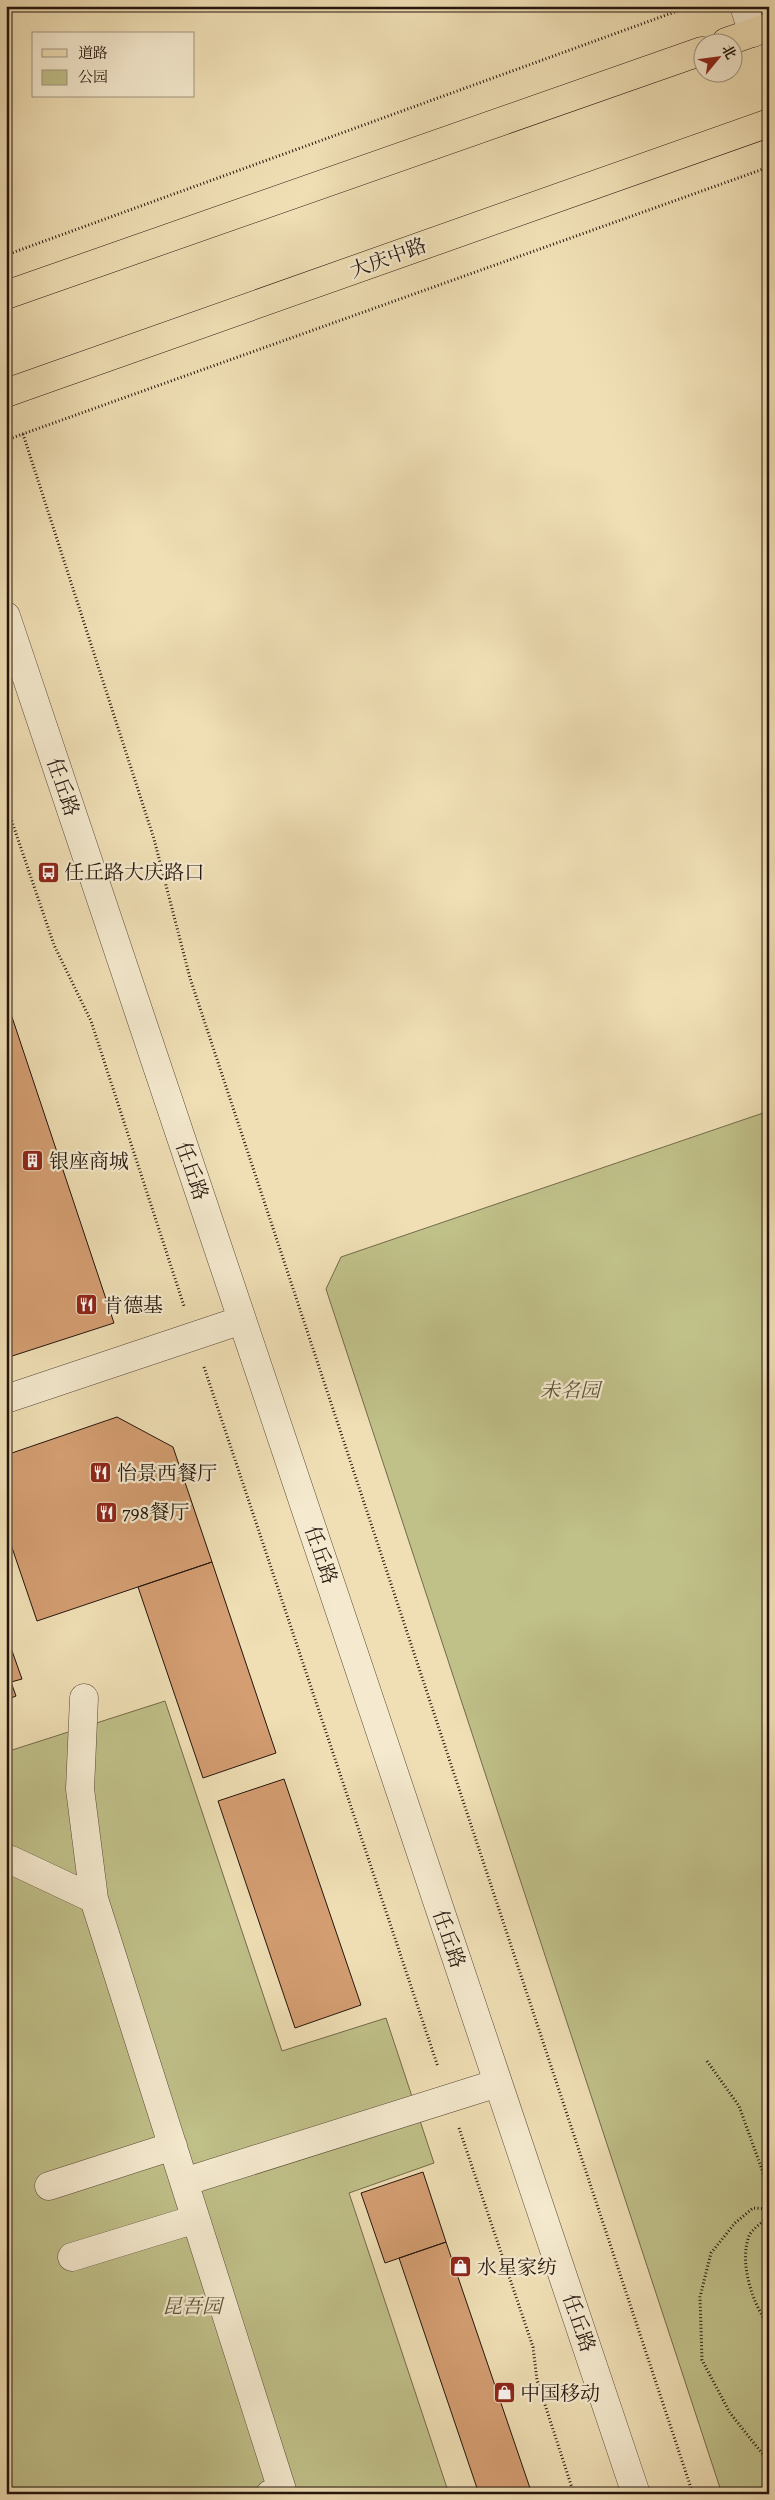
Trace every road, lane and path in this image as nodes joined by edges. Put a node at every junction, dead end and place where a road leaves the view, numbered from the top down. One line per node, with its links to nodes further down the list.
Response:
1 (691, 6): 8 (path)
2 (744, 6): 3 (street)
3 (761, 30): 4 (main road)
4 (742, 37)
5 (692, 55): 9 (main road)
6 (769, 123): 10 (main road, 大庆中路)
7 (769, 167): 11 (path)
8 (6, 255)
9 (6, 295)
10 (6, 393)
11 (23, 434): 12 (path); 37 (path)
12 (6, 440)
13 (6, 616): 15 (street, 任丘路)
14 (6, 804): 16 (path)
15 (242, 1320): 16 (street); 22 (street, 任丘路)
16 (194, 1336): 17 (street); 23 (path)
17 (6, 1399)
18 (84, 1698): 20 (street)
19 (6, 1861): 20 (street)
20 (94, 1899): 24 (street)
21 (707, 2061): 27 (path)
22 (498, 2083): 23 (street); 36 (street, 任丘路)
23 (448, 2098): 25 (street); 35 (path)
24 (173, 2146): 25 (street); 26 (street)
25 (184, 2182): 30 (street)
26 (49, 2186)
27 (769, 2189)
28 (769, 2209): 33 (path)
29 (769, 2216): 32 (path)
30 (196, 2219): 31 (street); 34 (street)
31 (72, 2256)
32 (769, 2326)
33 (769, 2462)
34 (270, 2494)
35 (574, 2494)
36 (636, 2494)
37 (693, 2494)

